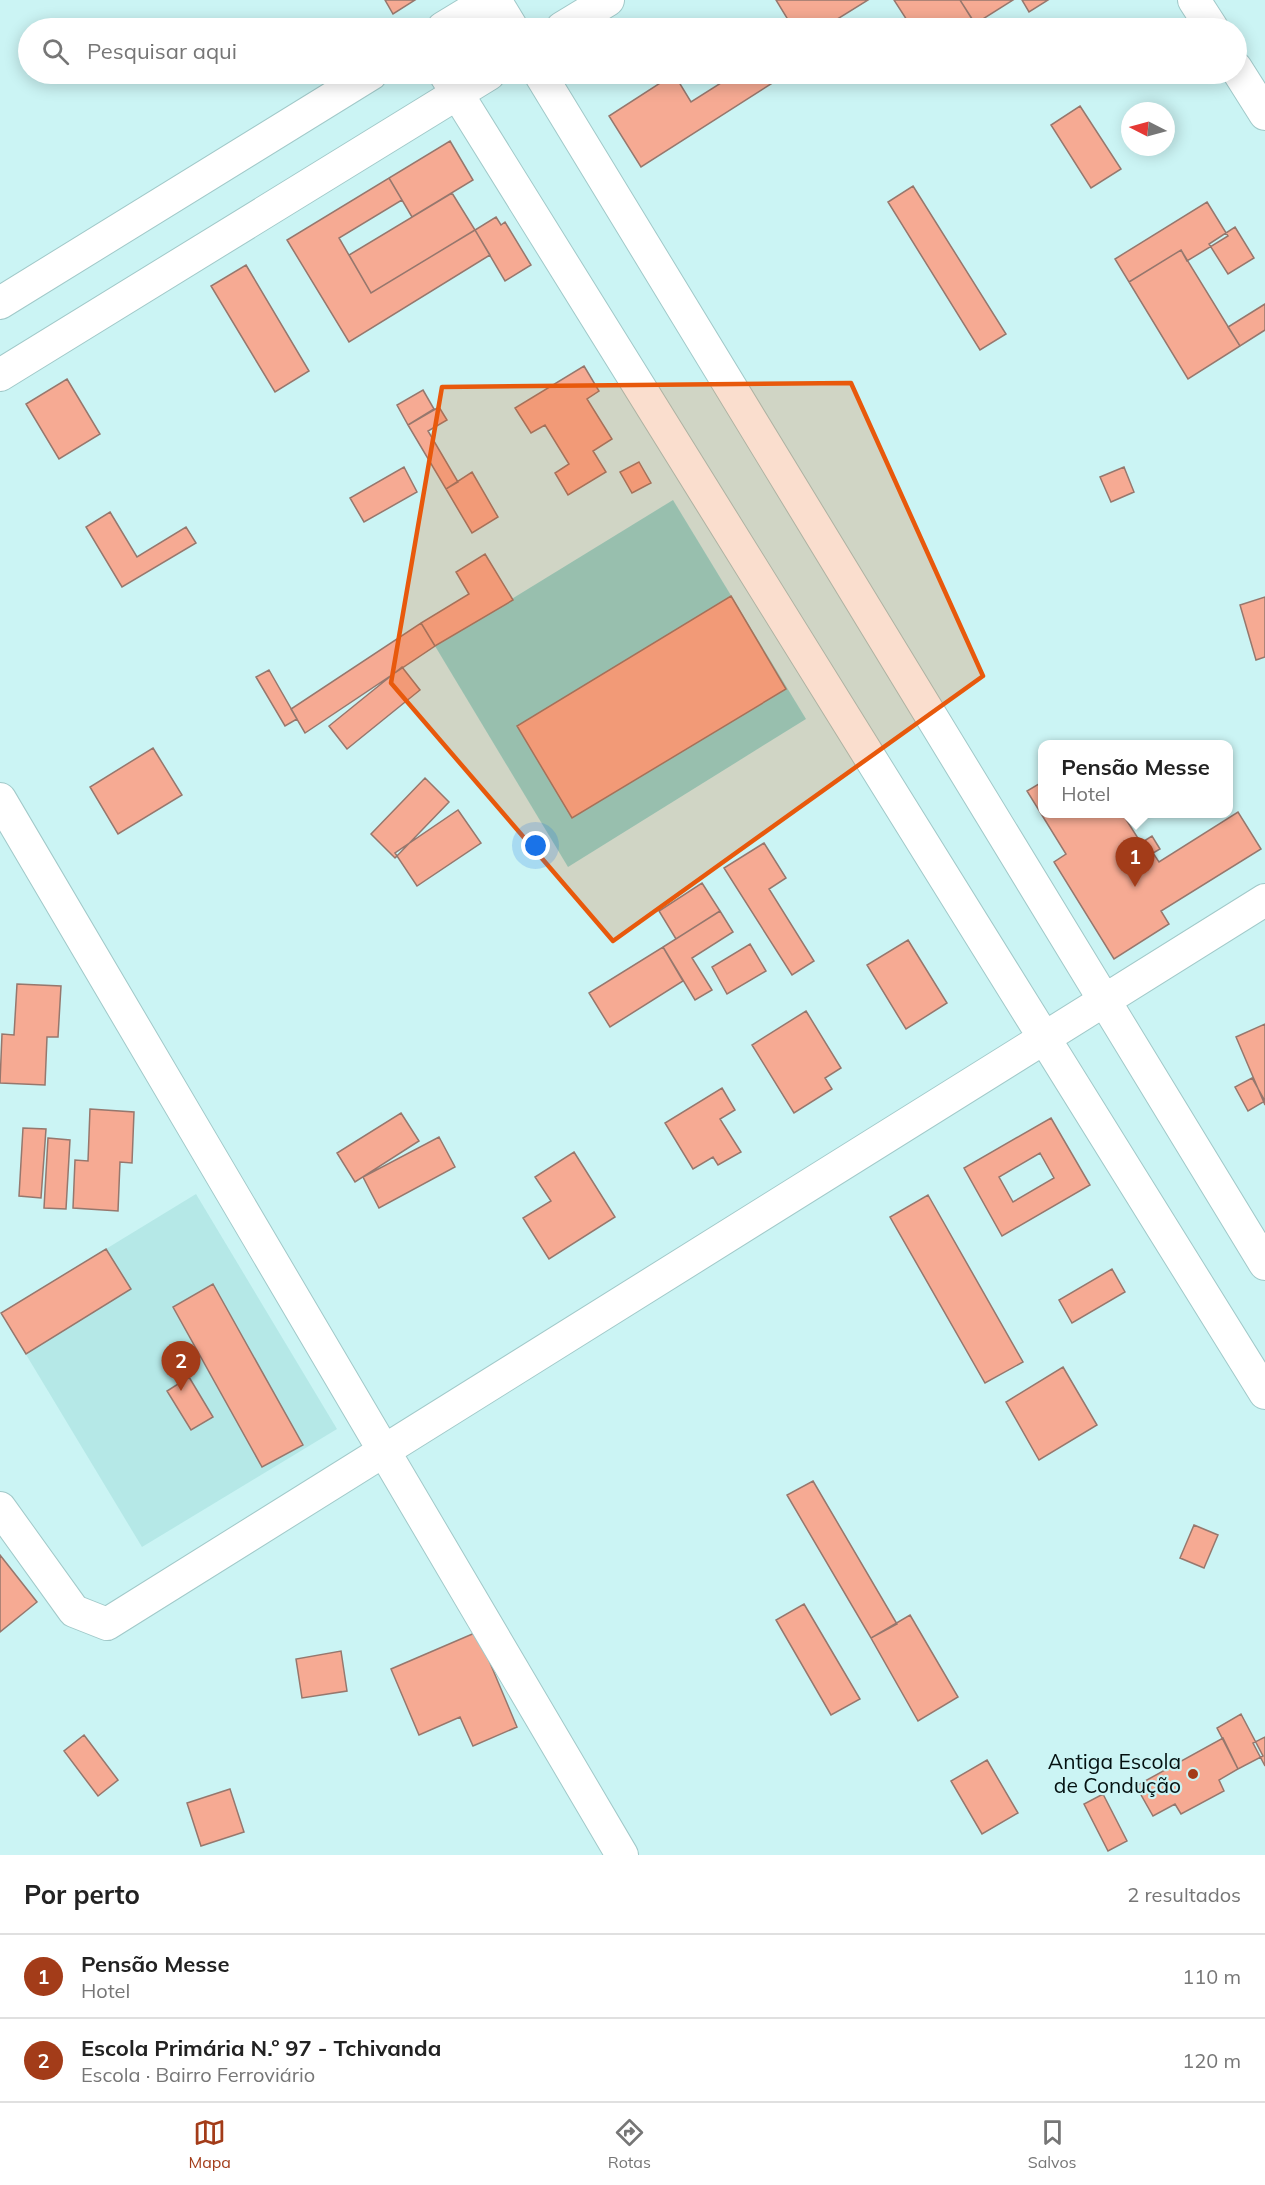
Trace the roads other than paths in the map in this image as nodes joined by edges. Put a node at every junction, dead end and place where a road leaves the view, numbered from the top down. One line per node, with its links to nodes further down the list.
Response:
1 (489, 0): 5 (street)
2 (495, 0): 6 (street)
3 (608, 0): 7 (street)
4 (1194, 0): 8 (street)
5 (459, 18)
6 (506, 18)
7 (578, 18)
8 (1206, 18)
9 (355, 84): 15 (street)
10 (450, 84): 16 (street)
11 (453, 84): 20 (street)
12 (546, 84): 19 (street)
13 (1246, 84): 14 (street)
14 (1265, 114)
15 (0, 303)
16 (0, 375)
17 (0, 799): 23 (street)
18 (1265, 900): 19 (street)
19 (1104, 1000): 20 (street); 21 (street)
20 (1044, 1038): 22 (street); 23 (street)
21 (1265, 1264)
22 (1265, 1393)
23 (384, 1451): 24 (street); 25 (street)
24 (0, 1508)
25 (622, 1855)

